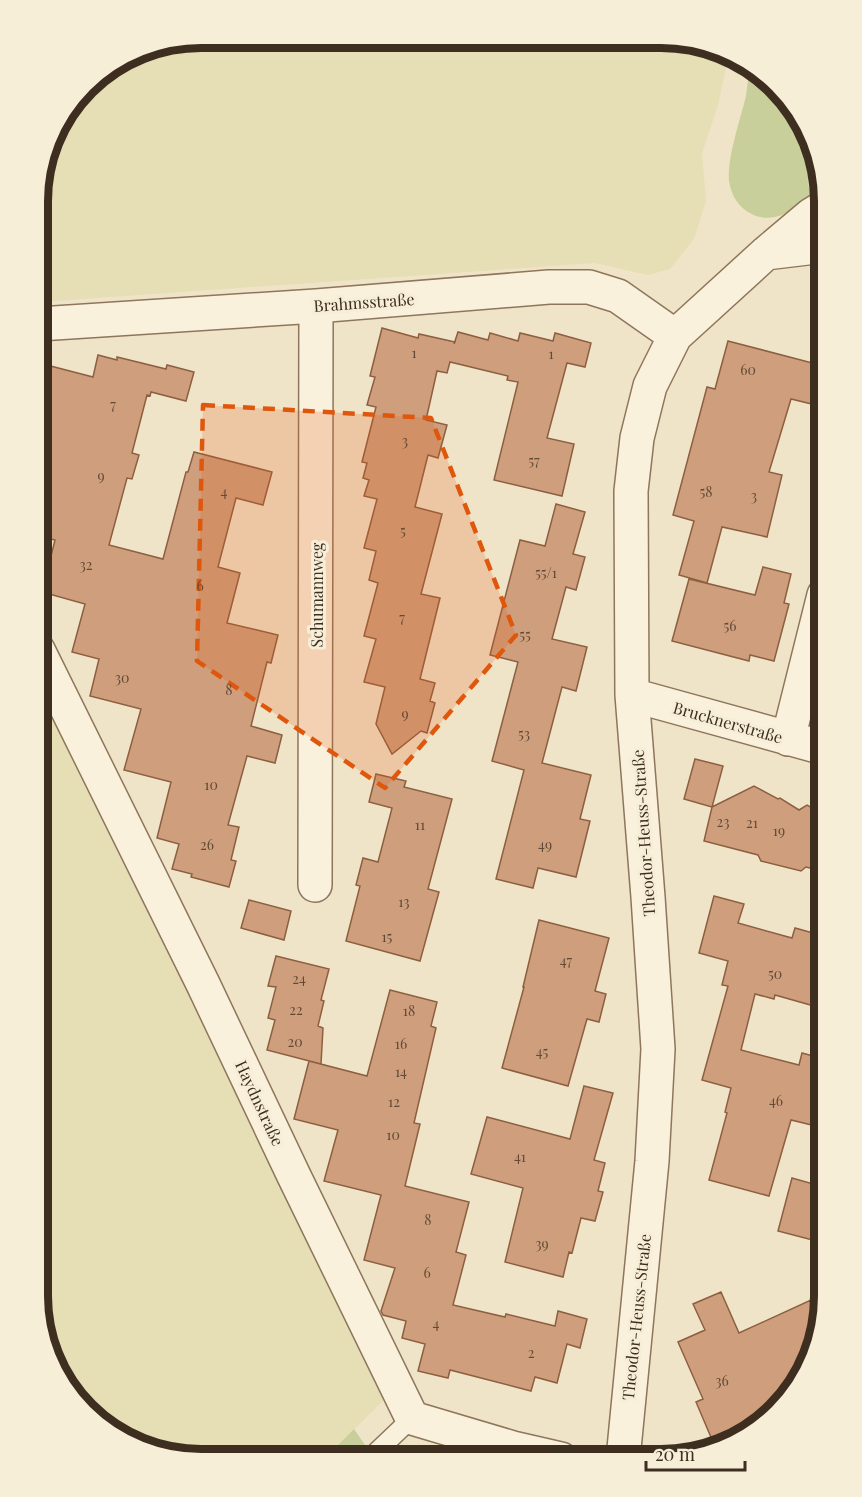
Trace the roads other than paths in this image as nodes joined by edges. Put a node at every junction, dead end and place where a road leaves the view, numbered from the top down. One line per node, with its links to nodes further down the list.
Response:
1 (814, 212): 3 (street, Theodor-Heuss-Straße)
2 (814, 247): 3 (street)
3 (766, 253): 6 (street, Theodor-Heuss-Straße)
4 (316, 306): 5 (street, Brahmsstraße); 6 (street, Brahmsstraße); 12 (street, Schumannweg)
5 (48, 323)
6 (675, 336): 9 (street, Theodor-Heuss-Straße)
7 (814, 636): 10 (street)
8 (48, 670): 13 (street, Haydnstraße)
9 (632, 695): 10 (street, Brucknerstraße); 16 (street, Theodor-Heuss-Straße)
10 (788, 739): 11 (street, Brucknerstraße)
11 (814, 746)
12 (315, 885)
13 (412, 1418): 14 (lane); 15 (street)
14 (379, 1449)
15 (517, 1449)
16 (623, 1449)

